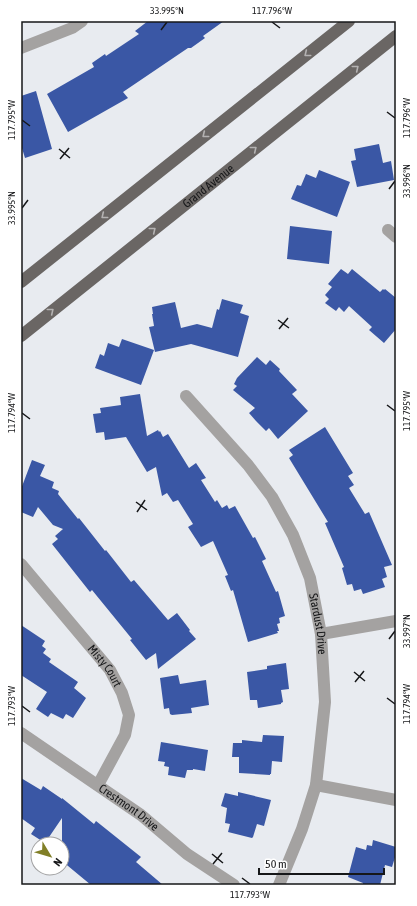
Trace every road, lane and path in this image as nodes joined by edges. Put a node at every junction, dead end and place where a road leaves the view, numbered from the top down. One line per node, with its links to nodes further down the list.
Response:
1 (82, 21): 4 (street)
2 (349, 21): 5 (main road, one-way to 5)
3 (396, 36): 6 (main road, Grand Avenue, one-way to 3)
4 (21, 48)
5 (21, 282)
6 (21, 336)
7 (186, 396): 10 (street, Stardust Drive)
8 (21, 564): 12 (street, Misty Court)
9 (396, 621): 10 (street)
10 (321, 634): 13 (street, Stardust Drive)
11 (21, 733): 12 (street, Crestmont Drive)
12 (98, 785): 15 (street, Crestmont Drive)
13 (316, 785): 14 (street); 16 (street, Stardust Drive)
14 (396, 800)
15 (234, 885)
16 (279, 885)

